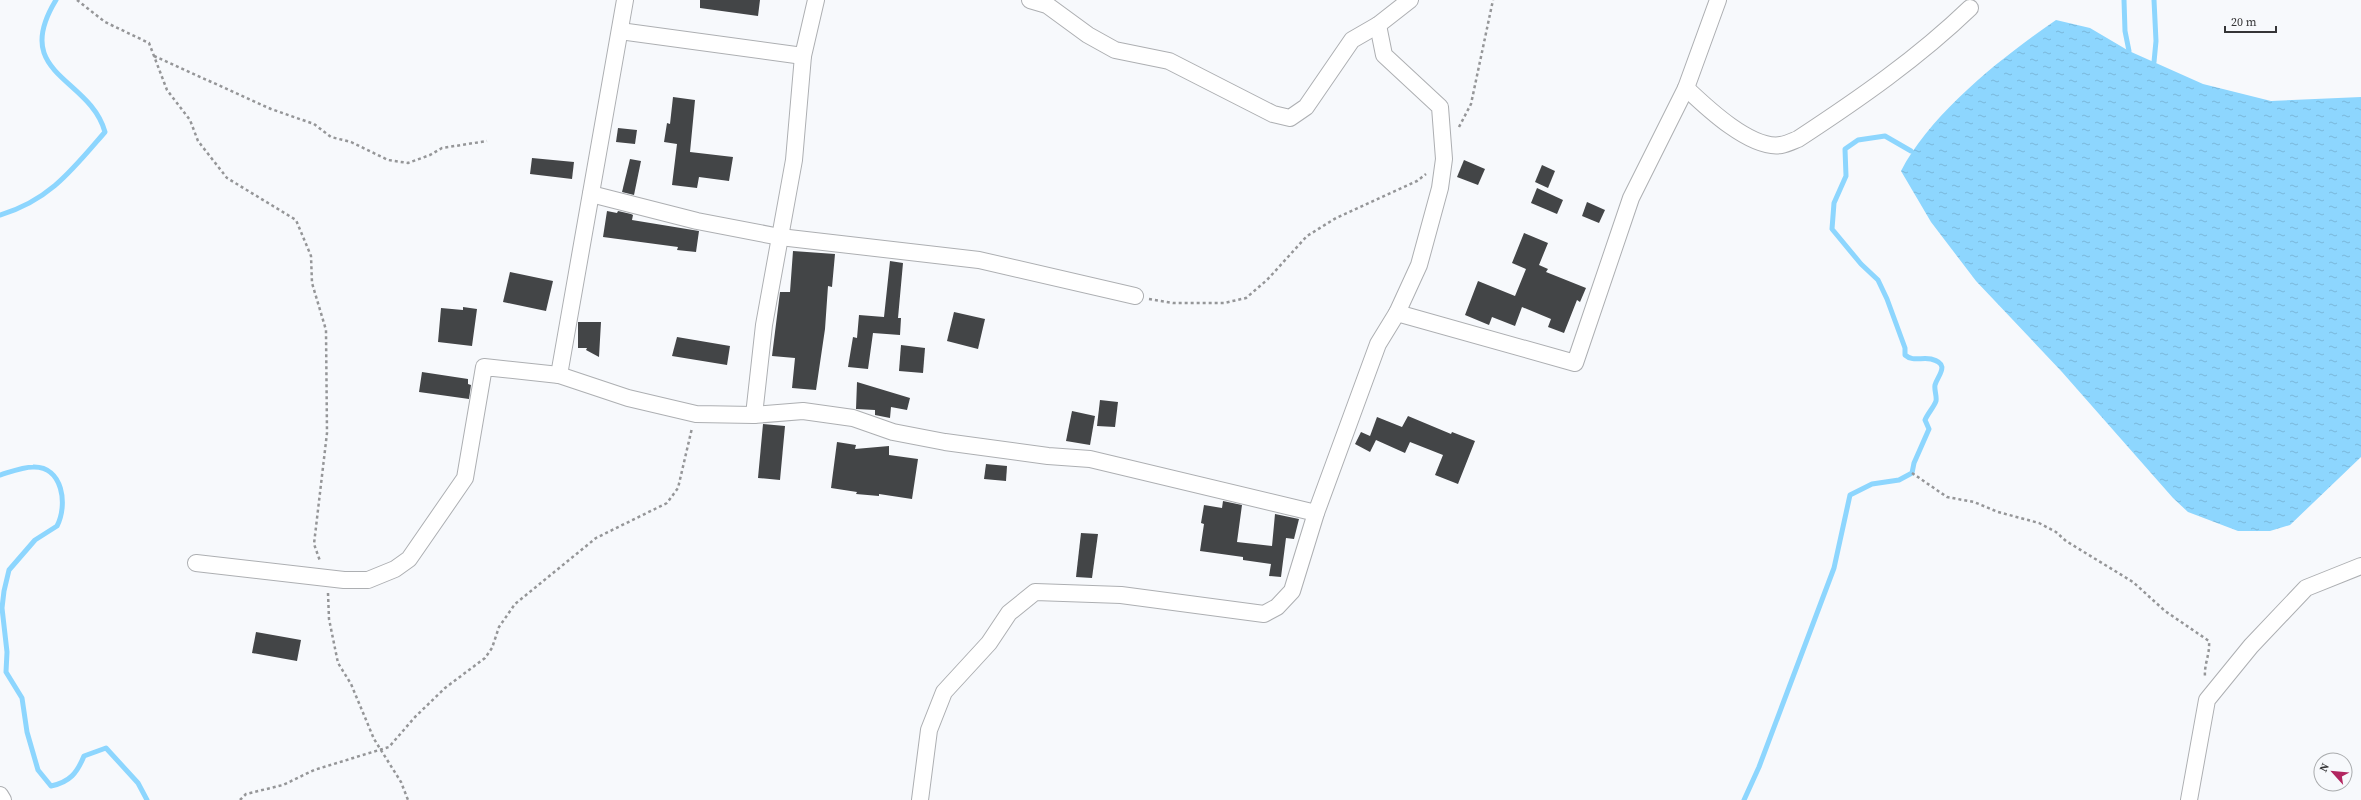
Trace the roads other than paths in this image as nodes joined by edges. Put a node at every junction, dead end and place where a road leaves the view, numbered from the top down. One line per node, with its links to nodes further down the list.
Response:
1 (625, 0): 8 (street)
2 (816, 0): 9 (street)
3 (1030, 0): 7 (street)
4 (1410, 0): 7 (street)
5 (1718, 0): 10 (street)
6 (1970, 8): 10 (street)
7 (1378, 25): 14 (street)
8 (620, 32): 9 (street); 11 (street)
9 (803, 56): 12 (street)
10 (1686, 88): 14 (street)
11 (591, 194): 12 (street); 15 (street)
12 (780, 237): 13 (street); 16 (street)
13 (1135, 296)
14 (1396, 313): 17 (street)
15 (559, 375): 16 (street); 18 (street)
16 (754, 415): 17 (street)
17 (1316, 512): 22 (street)
18 (196, 563)
19 (2361, 566): 23 (street)
20 (0, 795): 21 (street)
21 (3, 800)
22 (920, 800)
23 (2189, 800)

